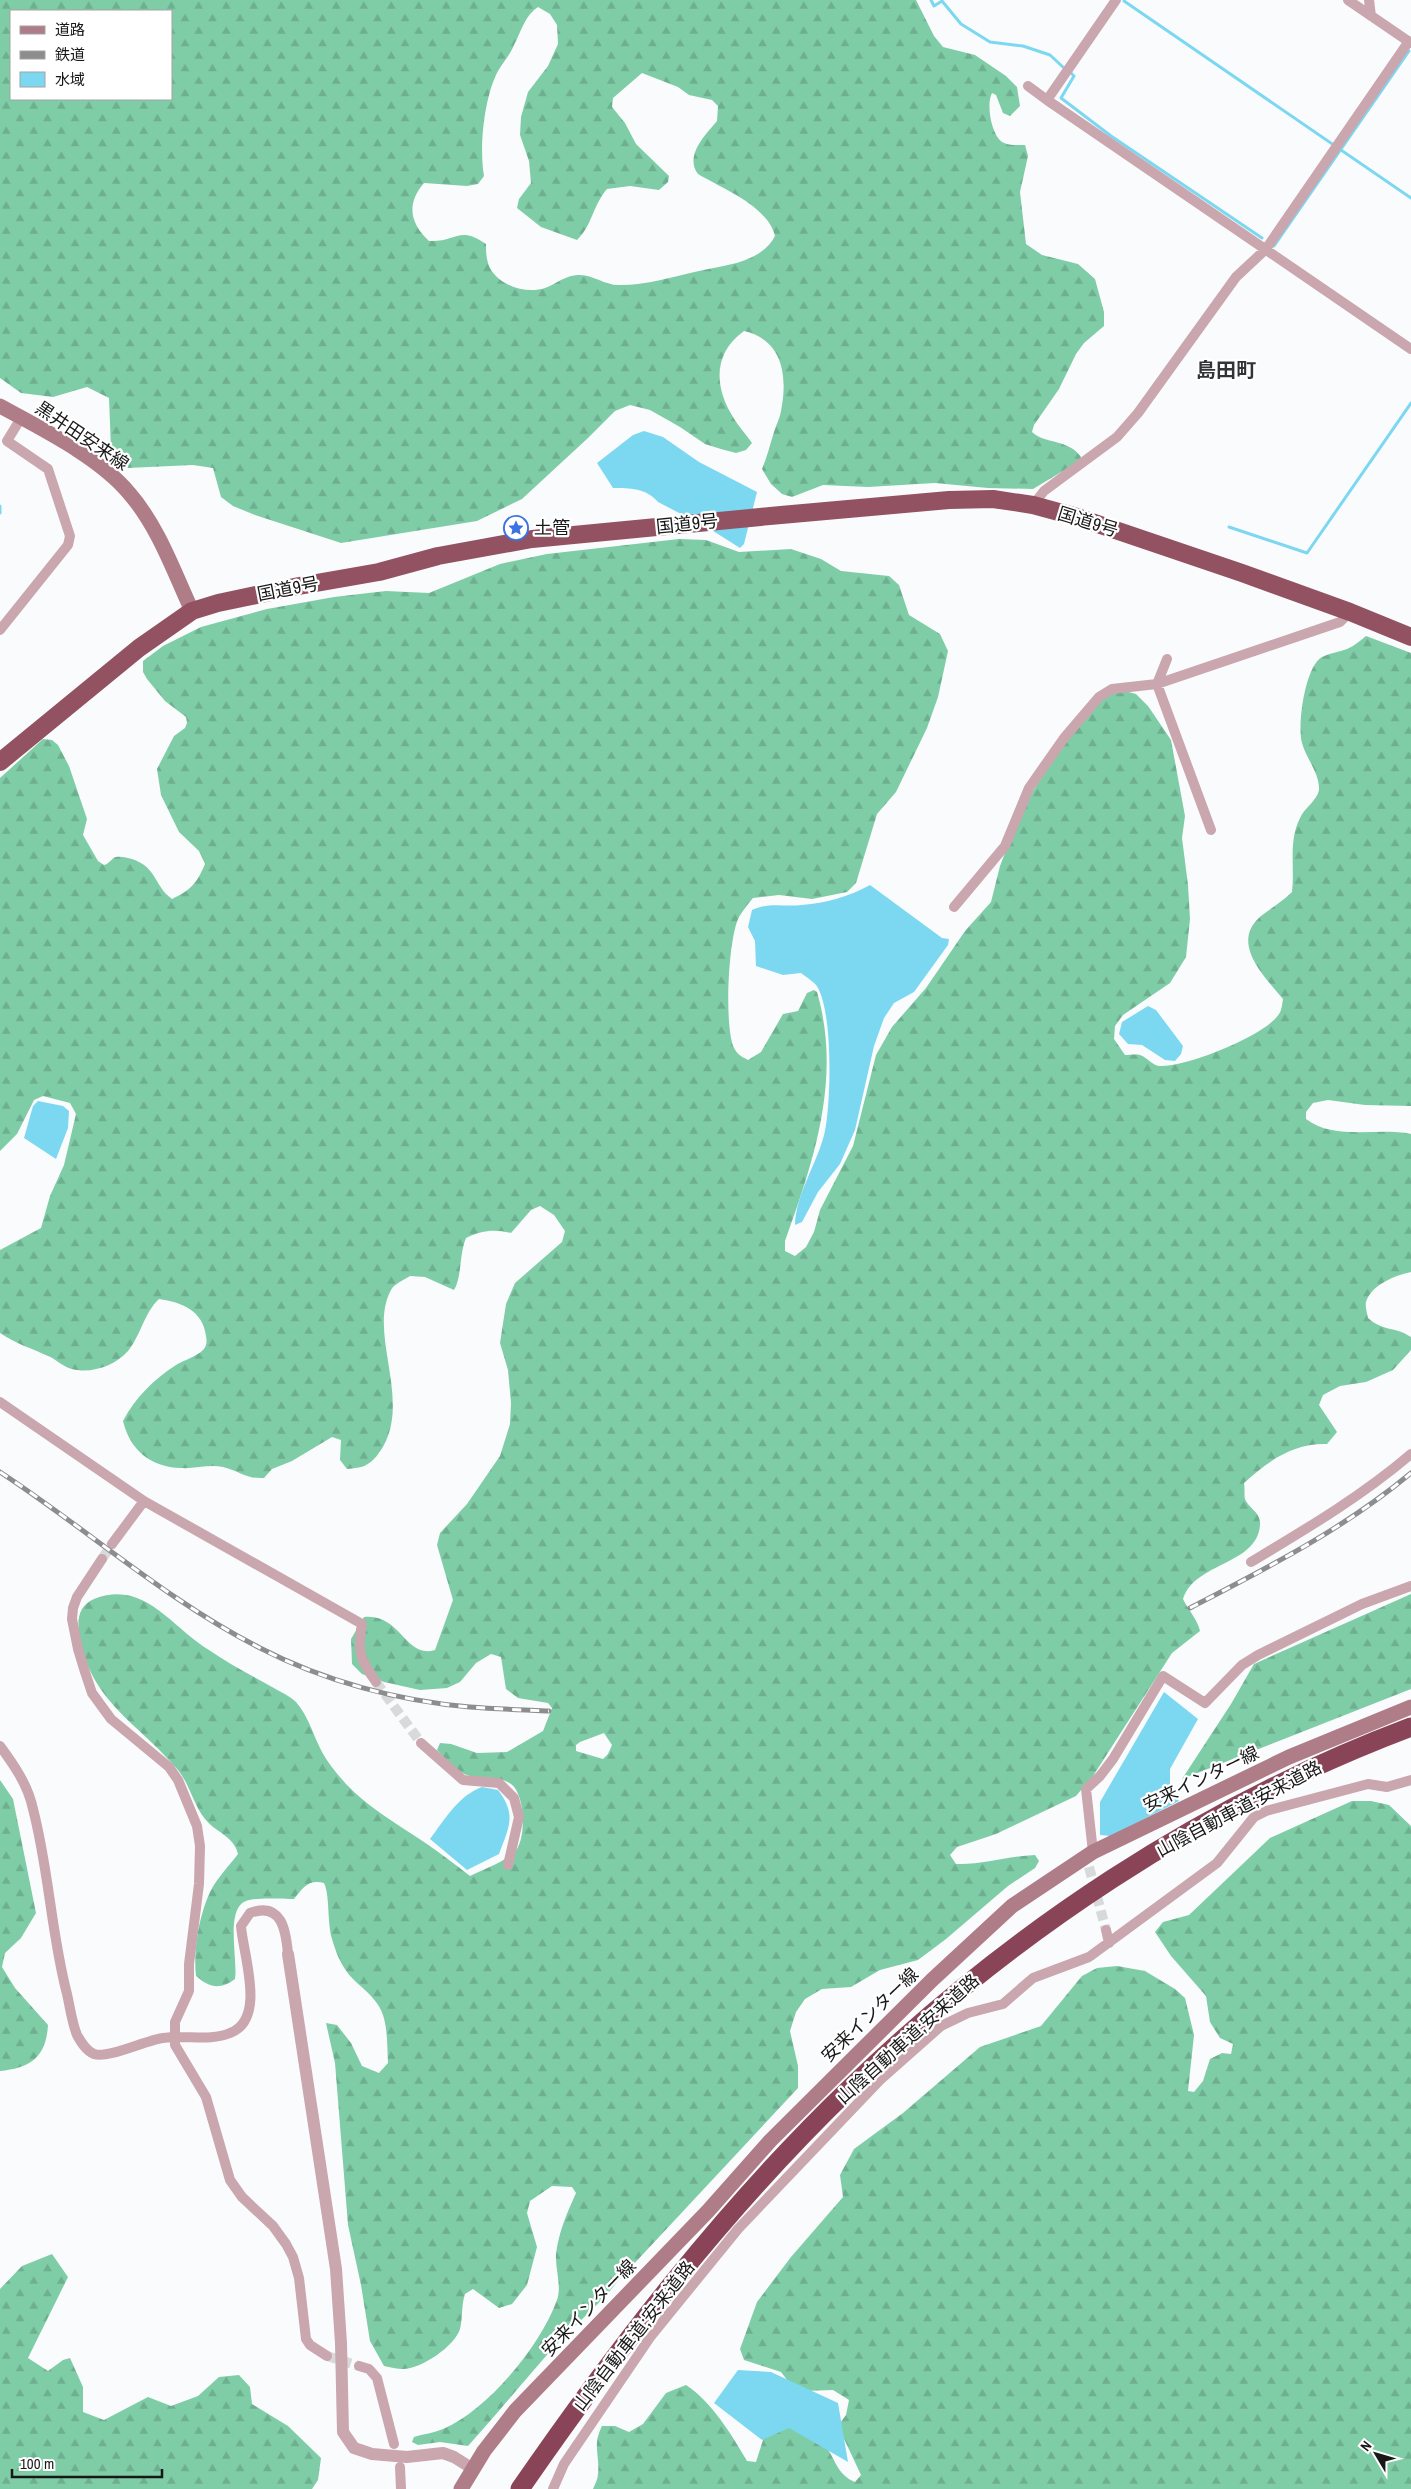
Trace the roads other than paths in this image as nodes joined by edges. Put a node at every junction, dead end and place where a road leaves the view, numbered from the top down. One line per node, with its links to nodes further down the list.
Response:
1 (1116, 0): 7 (street)
2 (1348, 0): 4 (street)
3 (1369, 0): 4 (street)
4 (1371, 16): 5 (street)
5 (1410, 42): 8 (street)
6 (1028, 86): 7 (street)
7 (1047, 100): 8 (street)
8 (1266, 249): 9 (street); 12 (street)
9 (1411, 349)
10 (0, 406): 11 (main road, 黒井田安来線)
11 (21, 418): 13 (main road, 黒井田安来線); 15 (street)
12 (1033, 505): 13 (highway, 国道9号); 14 (highway, 国道9号)
13 (192, 611): 19 (highway, 国道9号)
14 (1350, 612): 16 (highway, 国道9号); 18 (street)
15 (0, 630)
16 (1411, 637)
17 (1167, 659): 18 (street)
18 (1157, 684): 20 (street); 21 (street)
19 (0, 762)
20 (1211, 830)
21 (954, 908)
22 (0, 1402): 24 (street)
23 (1411, 1454): 27 (street)
24 (144, 1501): 25 (street); 29 (street)
25 (112, 1544)
26 (102, 1559): 40 (street)
27 (1251, 1562)
28 (1411, 1586): 35 (street)
29 (376, 1682)
30 (1411, 1707): 35 (main road, 安来インター線)
31 (1411, 1727): 48 (highway, 山陰自動車道;安来道路)
32 (421, 1742): 36 (street)
33 (0, 1746): 40 (street)
34 (1411, 1780): 38 (street)
35 (1088, 1859): 45 (main road, 安来インター線)
36 (508, 1865)
37 (1106, 1930): 38 (street)
38 (1109, 1943): 49 (street)
39 (288, 1954): 40 (street); 45 (street)
40 (173, 2036): 41 (street)
41 (327, 2356)
42 (359, 2366): 43 (street)
43 (394, 2444)
44 (400, 2467): 46 (street)
45 (473, 2469): 47 (main road, 安来インター線)
46 (401, 2489)
47 (461, 2489)
48 (520, 2489)
49 (553, 2489)

